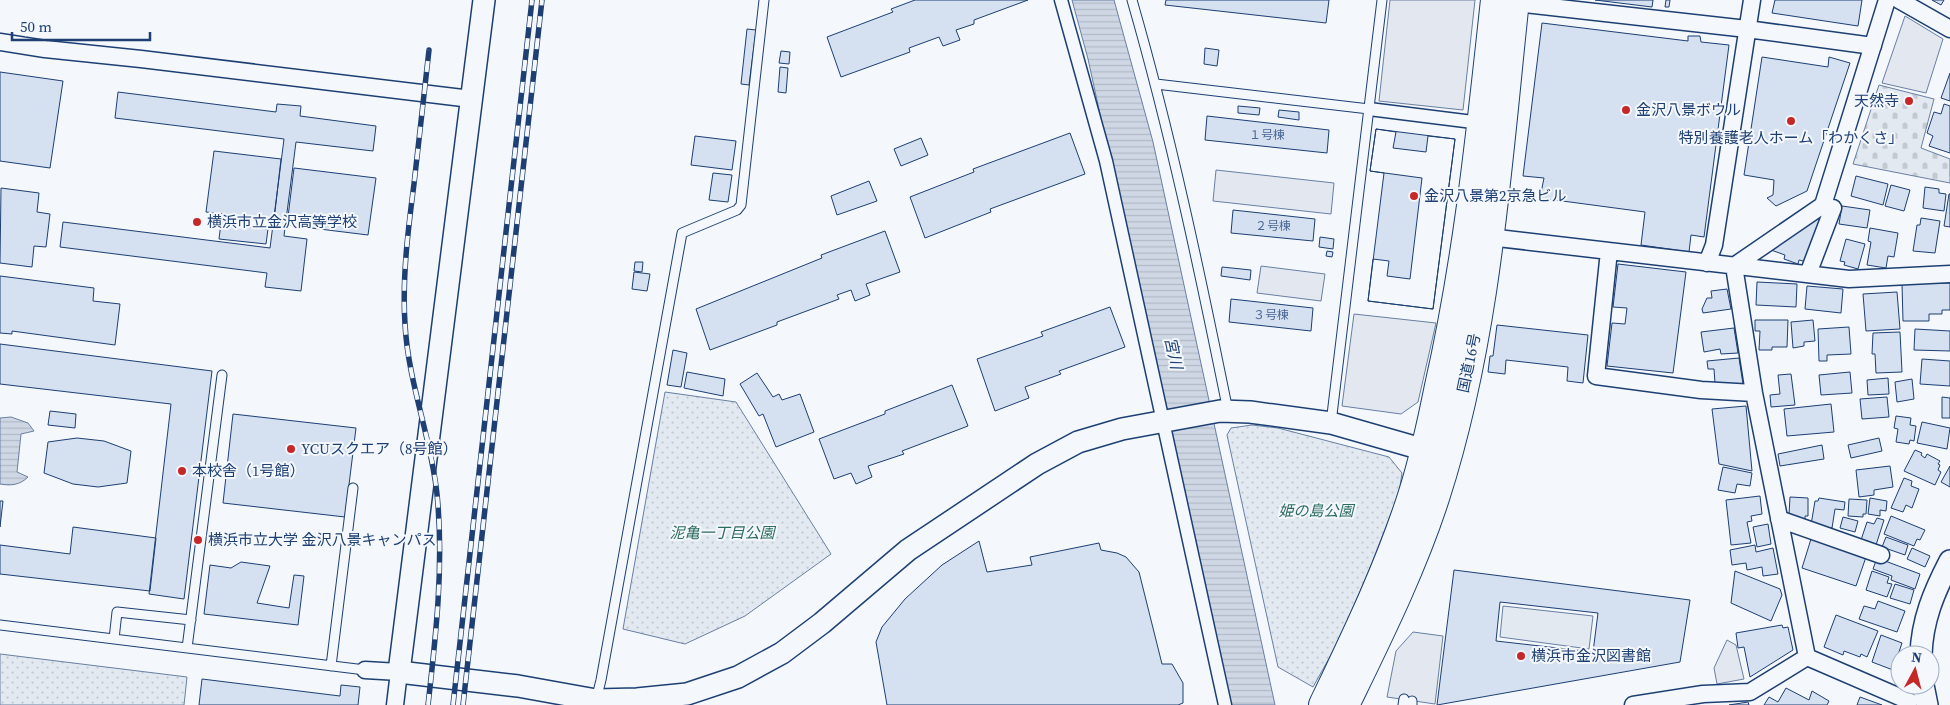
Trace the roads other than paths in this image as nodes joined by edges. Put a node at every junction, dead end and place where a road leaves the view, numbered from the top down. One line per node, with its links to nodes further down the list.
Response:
1 (484, 0): 15 (street)
2 (764, 0): 45 (lane)
3 (1061, 0): 28 (street)
4 (1132, 0): 14 (lane)
5 (1382, 0): 16 (lane)
6 (1752, 0): 11 (street)
7 (1887, 0): 13 (street)
8 (1899, 0): 10 (street)
9 (1509, 1): 11 (street); 17 (highway, 国道16号); 19 (highway, 国道16号)
10 (1950, 28)
11 (1747, 29): 13 (street); 21 (street)
12 (0, 42): 15 (street)
13 (1872, 46): 22 (street)
14 (1156, 84): 16 (lane); 27 (lane)
15 (471, 99): 43 (street)
16 (1369, 109): 17 (street); 29 (lane)
17 (1481, 123): 30 (highway, 国道16号)
18 (1833, 208): 23 (street)
19 (1489, 237): 20 (street); 30 (highway, 国道16号)
20 (1609, 251): 21 (street); 26 (street)
21 (1707, 263): 22 (street)
22 (1734, 266): 23 (street); 26 (street)
23 (1808, 274): 24 (street)
24 (1950, 274)
25 (222, 375): 35 (lane)
26 (1754, 393): 32 (street)
27 (1221, 411): 28 (street); 29 (street)
28 (1165, 420): 45 (street); 47 (street)
29 (1331, 423): 30 (street)
30 (1436, 453): 48 (highway, 国道16号); 49 (highway, 国道16号)
31 (353, 488): 41 (lane)
32 (1779, 519): 33 (street); 40 (street)
33 (1881, 555)
34 (1950, 561): 38 (street)
35 (191, 620): 37 (lane); 39 (lane)
36 (0, 625): 37 (lane)
37 (114, 640): 39 (lane)
38 (1922, 645)
39 (187, 648): 41 (lane)
40 (1806, 657): 44 (street); 50 (street)
41 (331, 666): 42 (lane)
42 (364, 670): 43 (street)
43 (399, 672): 45 (street); 46 (street)
44 (1918, 699)
45 (596, 702)
46 (395, 705)
47 (1225, 705)
48 (1323, 705)
49 (1345, 705)
50 (1632, 705)

